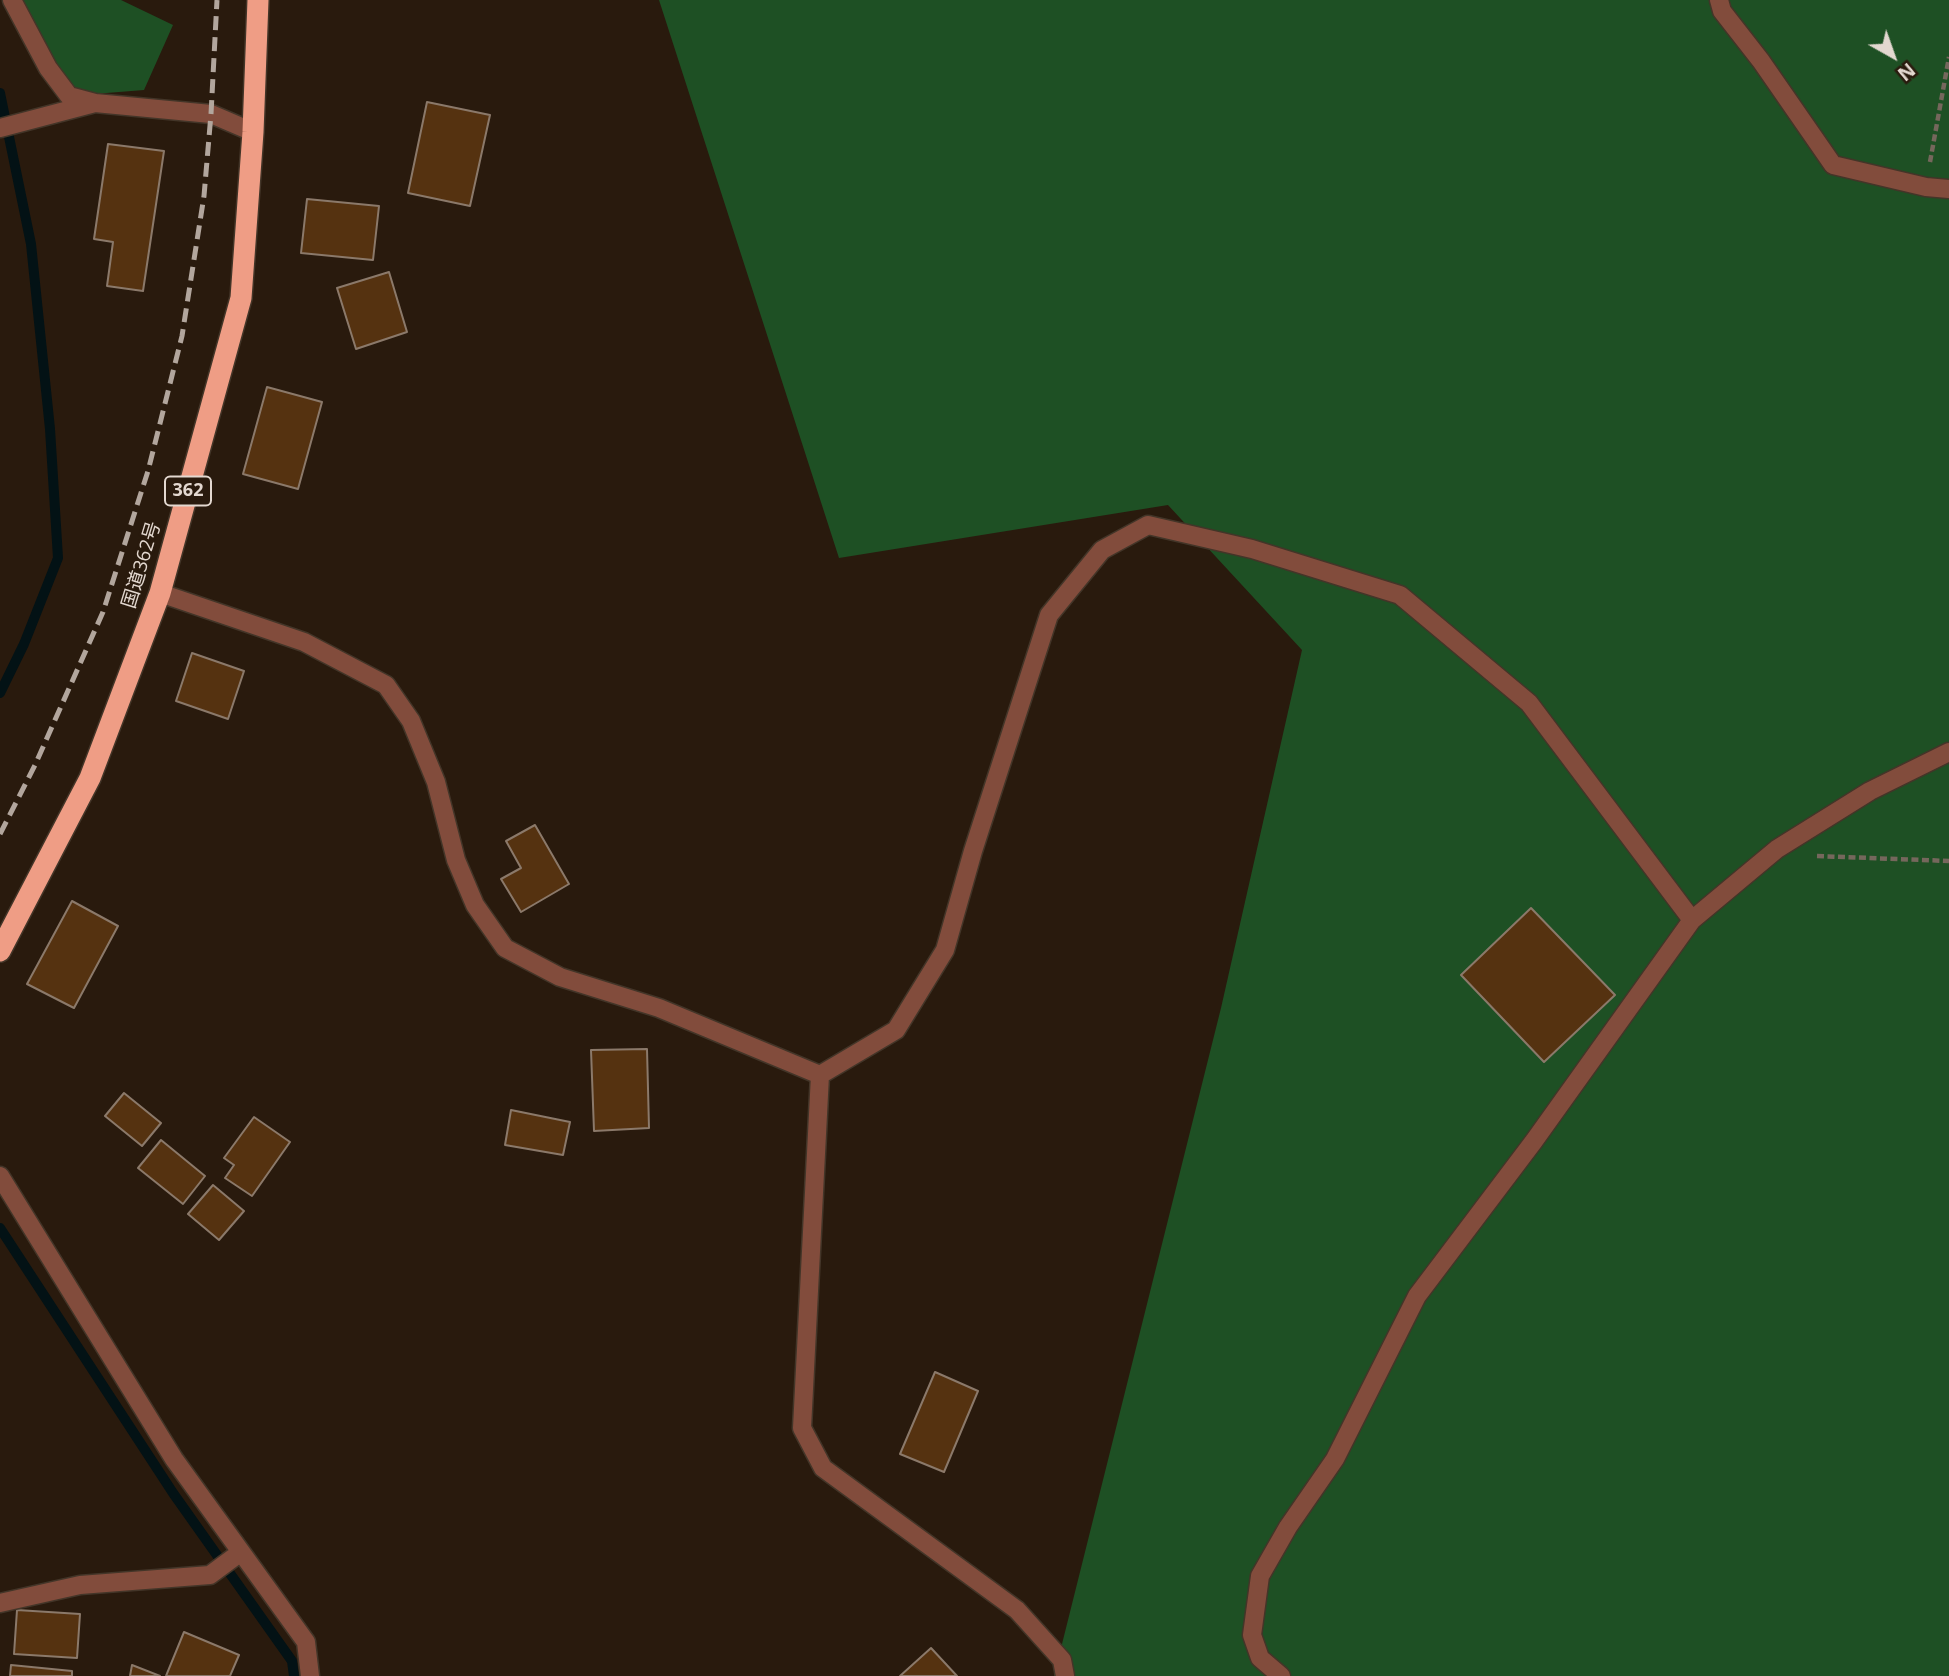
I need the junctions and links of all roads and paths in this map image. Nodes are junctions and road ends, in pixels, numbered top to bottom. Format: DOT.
graph roads {
  1 [pos="12,0"];
  2 [pos="258,0"];
  3 [pos="1719,0"];
  4 [pos="1949,57"];
  5 [pos="95,103"];
  6 [pos="3,128"];
  7 [pos="253,132"];
  8 [pos="1926,187"];
  9 [pos="1949,189"];
  10 [pos="160,593"];
  11 [pos="1949,752"];
  12 [pos="1777,849"];
  13 [pos="1949,861"];
  14 [pos="1692,920"];
  15 [pos="0,951"];
  16 [pos="820,1075"];
  17 [pos="0,1176"];
  18 [pos="241,1552"];
  19 [pos="0,1603"];
  20 [pos="310,1676"];
  21 [pos="1065,1676"];
  22 [pos="1281,1676"];
  1 -- 5 [label="street"];
  2 -- 7 [label="highway, 国道362号 / 362"];
  3 -- 8 [label="street"];
  4 -- 8 [label="path"];
  5 -- 6 [label="street"];
  5 -- 7 [label="street"];
  7 -- 10 [label="highway, 国道362号 / 362"];
  8 -- 9 [label="street"];
  10 -- 15 [label="highway, 国道362号 / 362"];
  10 -- 16 [label="street"];
  11 -- 12 [label="street"];
  12 -- 13 [label="path"];
  12 -- 14 [label="street"];
  14 -- 16 [label="street"];
  14 -- 22 [label="street"];
  16 -- 21 [label="street"];
  17 -- 18 [label="street"];
  18 -- 19 [label="street"];
  18 -- 20 [label="street"];
}
